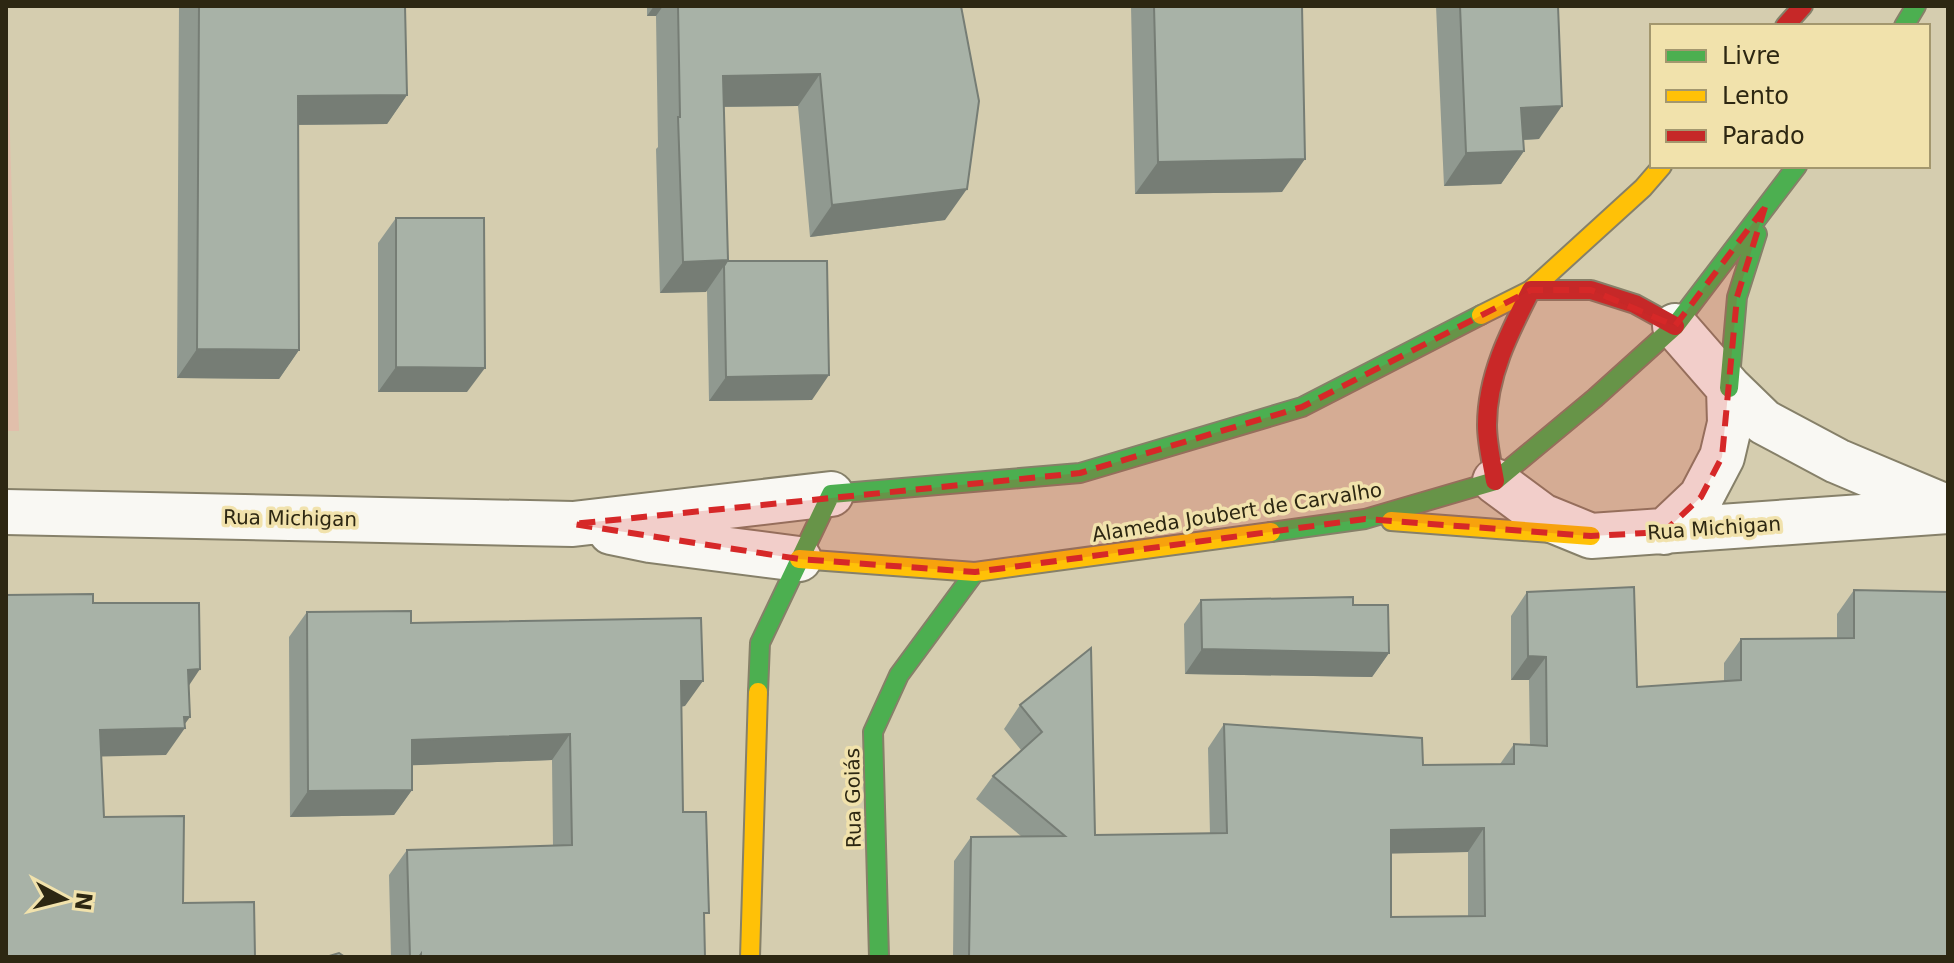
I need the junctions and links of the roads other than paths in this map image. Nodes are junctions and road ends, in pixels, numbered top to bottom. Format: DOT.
graph roads {
  1 [pos="1803,6"];
  2 [pos="1916,6"];
  3 [pos="1787,24"];
  4 [pos="1905,24"];
  5 [pos="1660,168"];
  6 [pos="1795,168"];
  7 [pos="1765,207"];
  8 [pos="1531,290"];
  9 [pos="1675,326"];
  10 [pos="1729,388"];
  11 [pos="1495,481"];
  12 [pos="831,494"];
  13 [pos="1948,509"];
  14 [pos="6,512"];
  15 [pos="1365,519"];
  16 [pos="573,524"];
  17 [pos="1664,532"];
  18 [pos="1591,536"];
  19 [pos="799,559"];
  20 [pos="975,572"];
  21 [pos="750,957"];
  22 [pos="879,957"];
  1 -- 3 [label="main road"];
  2 -- 4 [label="main road"];
  5 -- 8 [label="main road"];
  6 -- 7 [label="main road, Alameda Joubert de Carvalho"];
  7 -- 9 [label="main road, Alameda Joubert de Carvalho"];
  7 -- 10 [label="main road"];
  8 -- 9 [label="main road"];
  8 -- 11 [label="main road"];
  8 -- 12 [label="main road"];
  9 -- 10 [label="street, Rua Michigan"];
  9 -- 11 [label="main road, Alameda Joubert de Carvalho"];
  10 -- 13 [label="street, Rua Michigan"];
  10 -- 17 [label="street"];
  11 -- 15 [label="main road, Alameda Joubert de Carvalho"];
  11 -- 18 [label="street, Rua Michigan"];
  12 -- 16 [label="street, Rua Michigan"];
  12 -- 19 [label="main road"];
  13 -- 17 [label="street, Rua Michigan"];
  14 -- 16 [label="street, Rua Michigan"];
  15 -- 18 [label="main road"];
  15 -- 20 [label="main road, Alameda Joubert de Carvalho"];
  16 -- 19 [label="street, Rua Michigan"];
  17 -- 18 [label="street, Rua Michigan"];
  19 -- 20 [label="main road, Alameda Joubert de Carvalho"];
  19 -- 21 [label="main road"];
  20 -- 22 [label="main road, Rua Goiás"];
}
